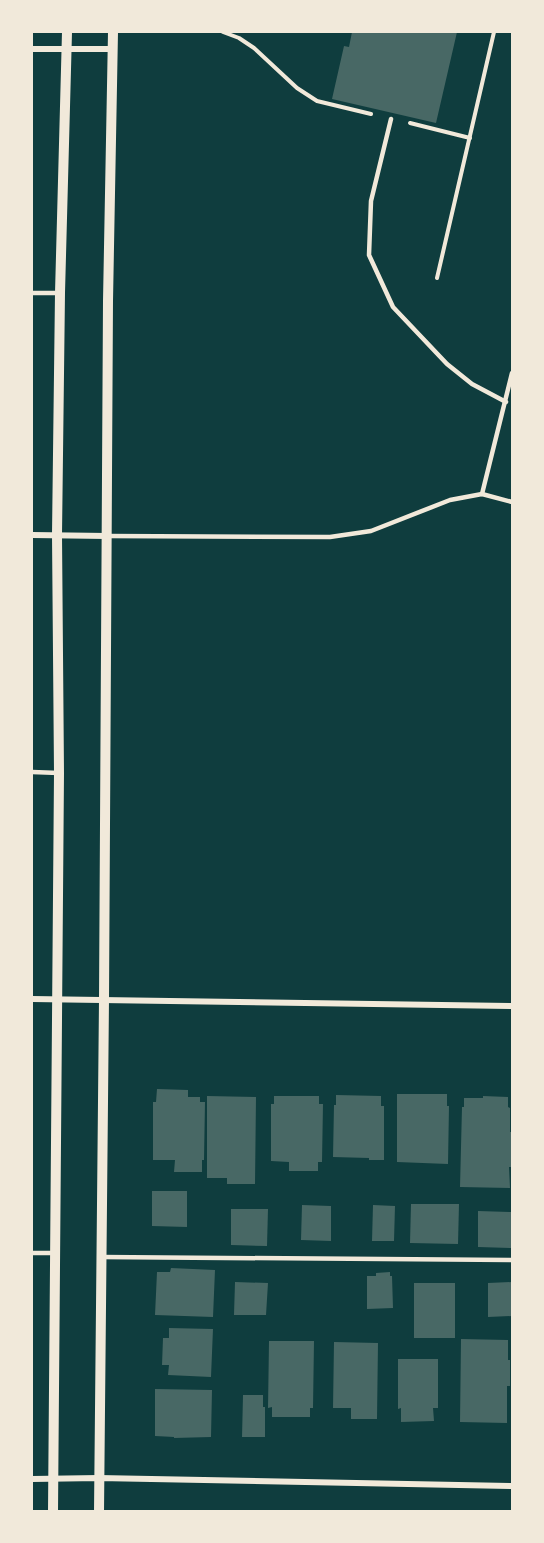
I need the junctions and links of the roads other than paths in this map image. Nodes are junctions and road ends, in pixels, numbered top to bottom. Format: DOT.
graph roads {
  1 [pos="67,32"];
  2 [pos="113,32"];
  3 [pos="32,49"];
  4 [pos="67,49"];
  5 [pos="112,49"];
  6 [pos="391,119"];
  7 [pos="32,293"];
  8 [pos="60,293"];
  9 [pos="513,373"];
  10 [pos="506,402"];
  11 [pos="482,494"];
  12 [pos="513,502"];
  13 [pos="32,535"];
  14 [pos="57,535"];
  15 [pos="107,536"];
  16 [pos="32,772"];
  17 [pos="59,773"];
  18 [pos="32,999"];
  19 [pos="58,999"];
  20 [pos="104,999"];
  21 [pos="513,1006"];
  22 [pos="32,1253"];
  23 [pos="56,1253"];
  24 [pos="101,1257"];
  25 [pos="513,1260"];
  26 [pos="32,1479"];
  27 [pos="53,1479"];
  28 [pos="99,1479"];
  29 [pos="513,1486"];
  30 [pos="53,1512"];
  31 [pos="99,1512"];
  1 -- 4 [label="street"];
  2 -- 5 [label="street"];
  3 -- 4 [label="street"];
  4 -- 5 [label="street"];
  4 -- 8 [label="street"];
  5 -- 15 [label="street"];
  6 -- 10 [label="lane"];
  7 -- 8 [label="lane"];
  8 -- 14 [label="street"];
  9 -- 10 [label="lane"];
  10 -- 11 [label="lane"];
  11 -- 12 [label="lane"];
  11 -- 15 [label="lane"];
  13 -- 14 [label="street"];
  14 -- 15 [label="street"];
  14 -- 17 [label="street"];
  15 -- 20 [label="street"];
  16 -- 17 [label="lane"];
  17 -- 19 [label="street"];
  18 -- 19 [label="street"];
  19 -- 20 [label="street"];
  19 -- 23 [label="street"];
  20 -- 21 [label="street"];
  20 -- 24 [label="street"];
  22 -- 23 [label="lane"];
  23 -- 27 [label="street"];
  24 -- 25 [label="lane"];
  24 -- 28 [label="street"];
  26 -- 27 [label="street"];
  27 -- 28 [label="street"];
  27 -- 30 [label="street"];
  28 -- 29 [label="street"];
  28 -- 31 [label="street"];
}
